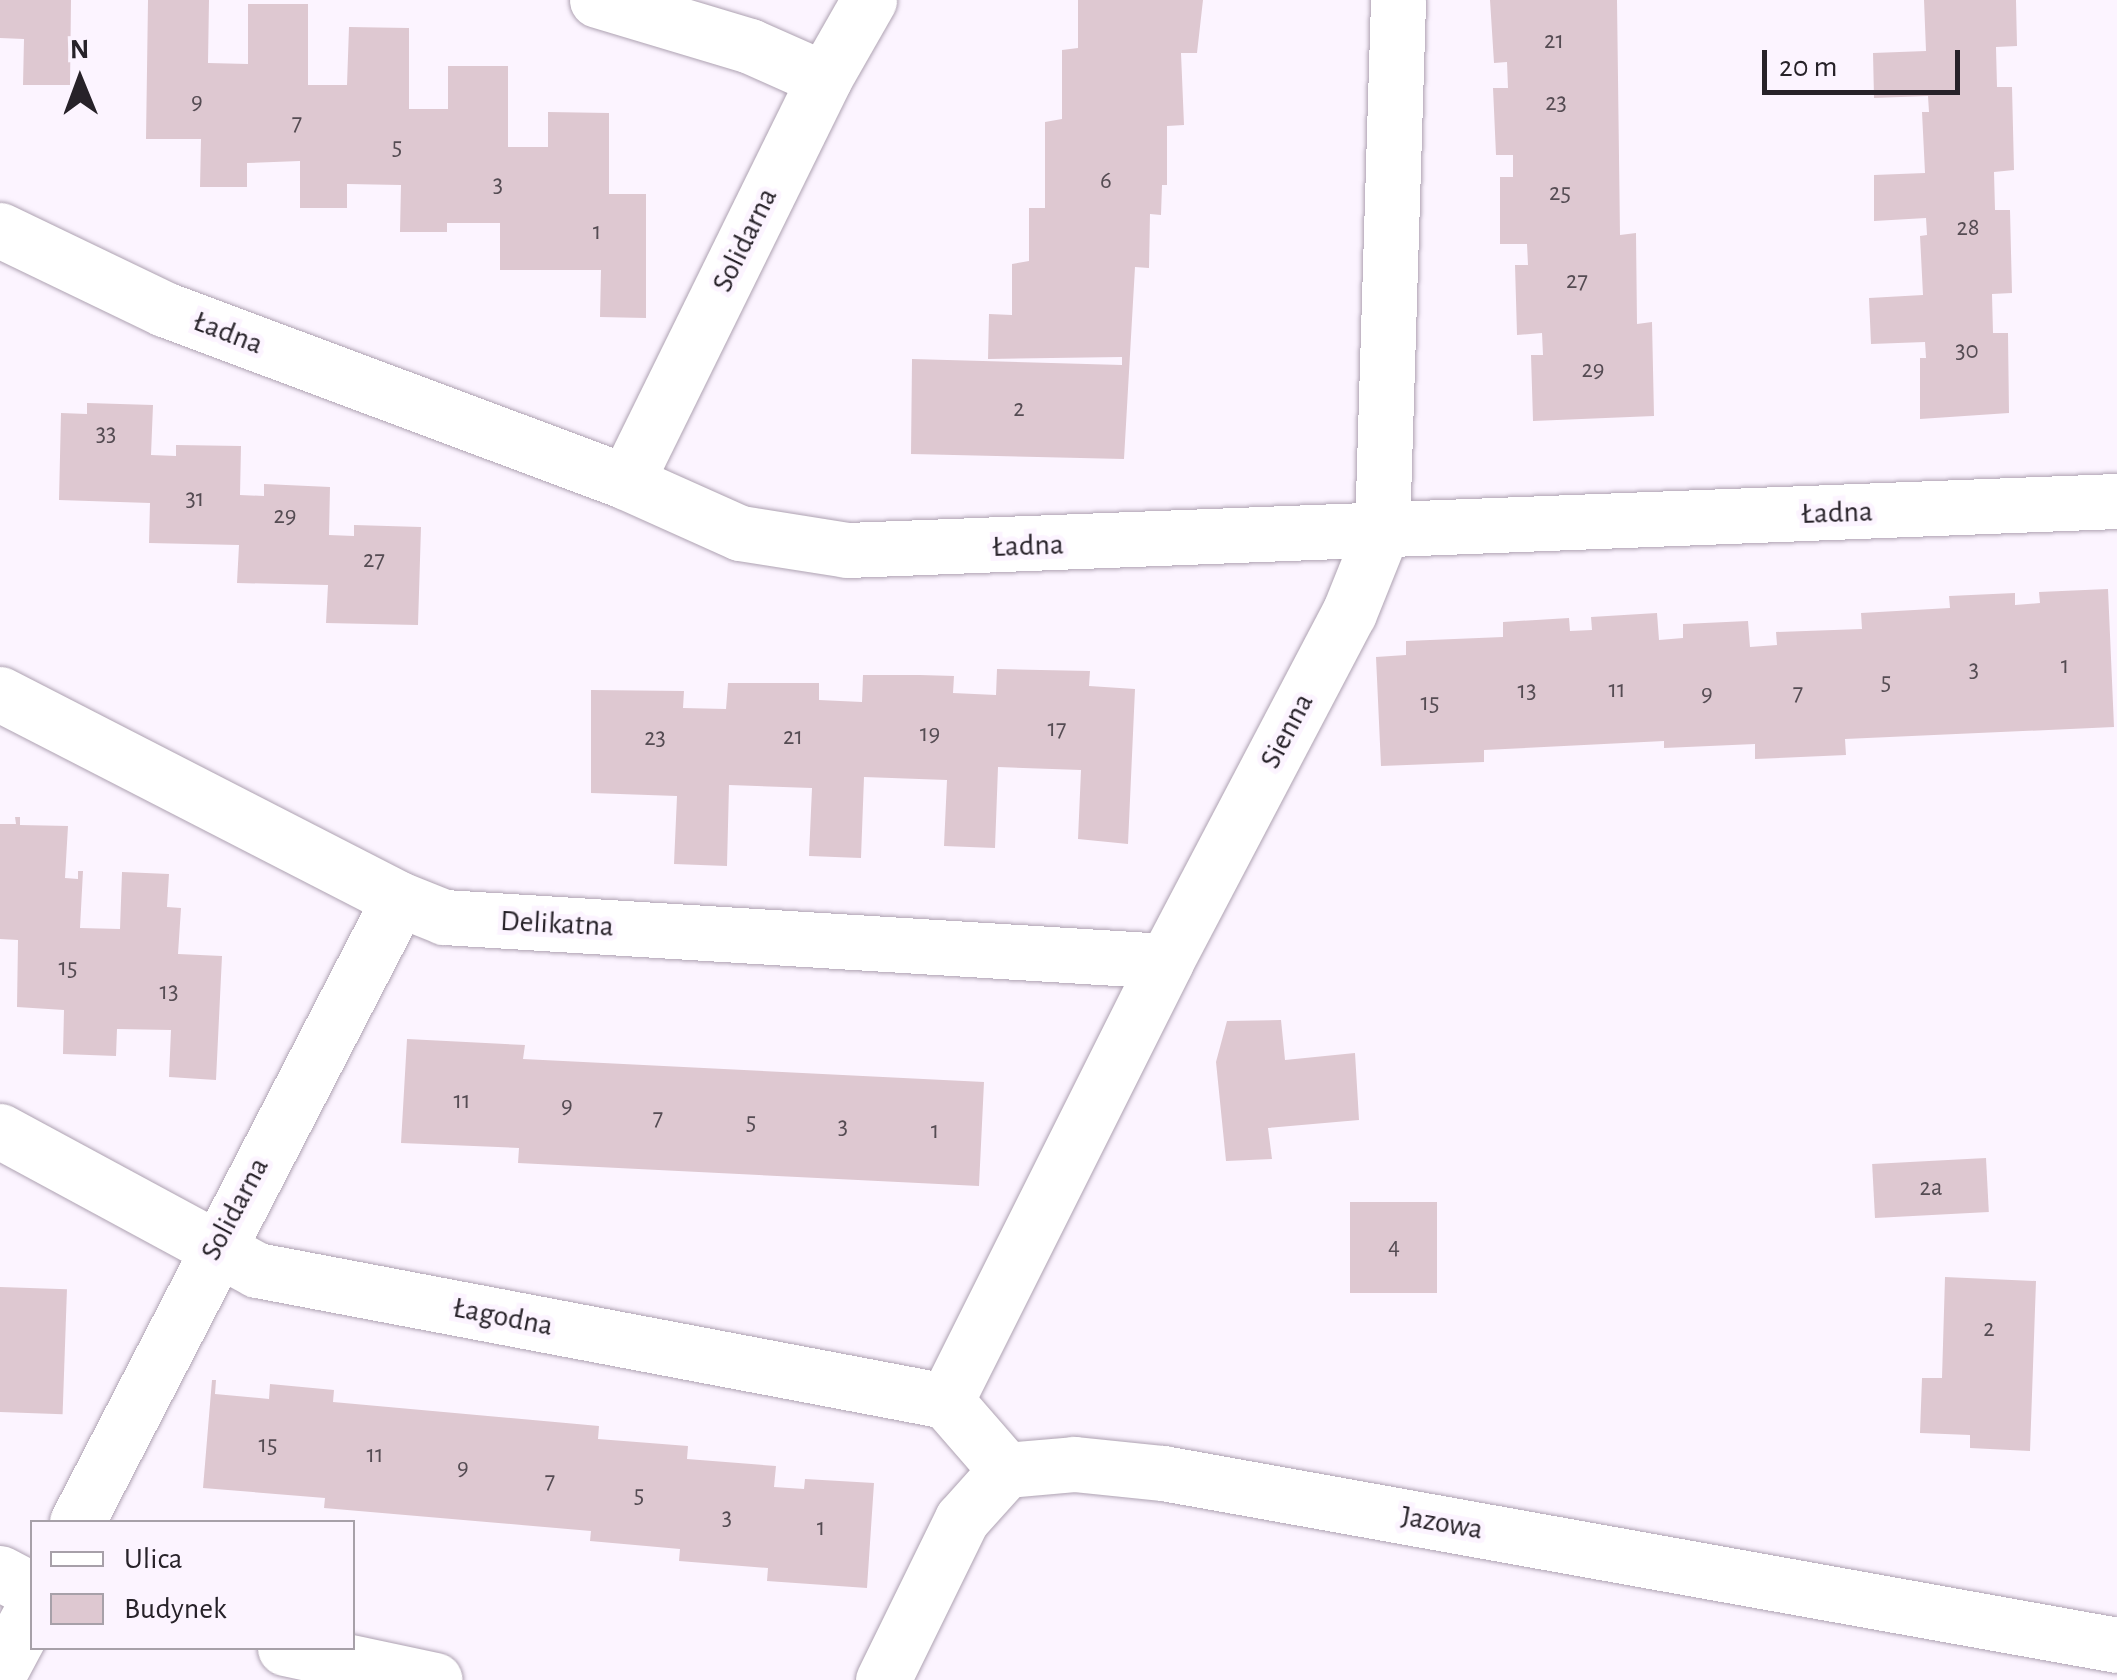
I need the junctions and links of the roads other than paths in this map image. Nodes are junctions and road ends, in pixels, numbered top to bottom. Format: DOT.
graph roads {
  1 [pos="597,0"];
  2 [pos="868,0"];
  3 [pos="1398,0"];
  4 [pos="824,78"];
  5 [pos="0,230"];
  6 [pos="626,482"];
  7 [pos="2117,501"];
  8 [pos="1382,531"];
  9 [pos="0,694"];
  10 [pos="398,899"];
  11 [pos="1166,960"];
  12 [pos="0,1131"];
  13 [pos="216,1245"];
  14 [pos="946,1401"];
  15 [pos="1006,1470"];
  16 [pos="78,1520"];
  17 [pos="0,1574"];
  18 [pos="30,1589"];
  19 [pos="30,1614"];
  20 [pos="2117,1645"];
  21 [pos="294,1650"];
  22 [pos="0,1671"];
  23 [pos="434,1680"];
  24 [pos="884,1680"];
  1 -- 4 [label="street"];
  2 -- 4 [label="street, Solidarna"];
  3 -- 8 [label="street, Sienna"];
  4 -- 6 [label="street, Solidarna"];
  5 -- 6 [label="street, Ładna"];
  6 -- 8 [label="street, Ładna"];
  7 -- 8 [label="street, Ładna"];
  8 -- 11 [label="street, Sienna"];
  9 -- 10 [label="street, Delikatna"];
  10 -- 11 [label="street, Delikatna"];
  10 -- 13 [label="street, Solidarna"];
  11 -- 14 [label="street, Sienna"];
  12 -- 13 [label="street, Łagodna"];
  13 -- 14 [label="street, Łagodna"];
  13 -- 16 [label="street, Solidarna"];
  14 -- 15 [label="street"];
  15 -- 20 [label="street, Jazowa"];
  15 -- 24 [label="street"];
  17 -- 18 [label="street"];
  19 -- 22 [label="street"];
  21 -- 23 [label="street"];
}
